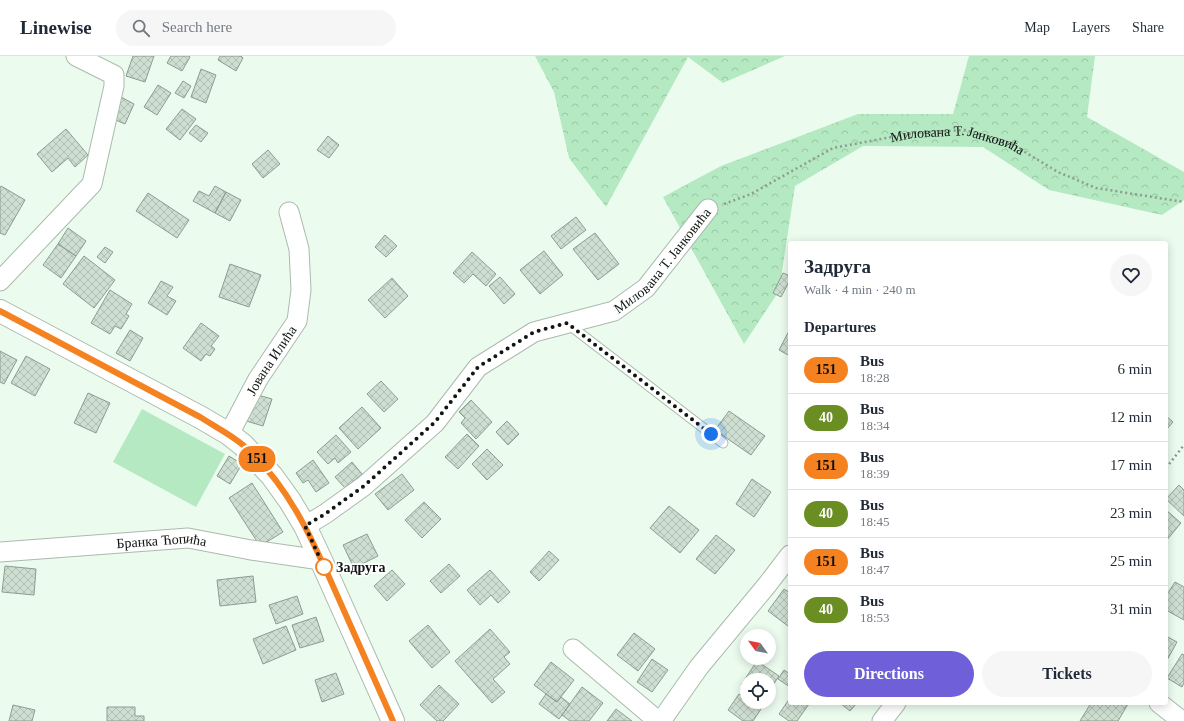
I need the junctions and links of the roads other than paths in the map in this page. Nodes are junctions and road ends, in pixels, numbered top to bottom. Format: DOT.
graph roads {
  1 [pos="76,56"];
  2 [pos="708,209"];
  3 [pos="289,212"];
  4 [pos="0,281"];
  5 [pos="0,311"];
  6 [pos="567,323"];
  7 [pos="229,434"];
  8 [pos="723,443"];
  9 [pos="305,526"];
  10 [pos="0,552"];
  11 [pos="788,558"];
  12 [pos="322,560"];
  13 [pos="573,649"];
  14 [pos="894,705"];
  15 [pos="1162,705"];
  16 [pos="393,721"];
  17 [pos="659,721"];
  18 [pos="882,721"];
  19 [pos="1182,721"];
  1 -- 4 [label="street"];
  2 -- 6 [label="street, Милована Т. Јанковића"];
  3 -- 7 [label="street, Јована Илића"];
  5 -- 7 [label="street"];
  6 -- 8 [label="lane"];
  6 -- 9 [label="street, Милована Т. Јанковића"];
  7 -- 9 [label="street"];
  9 -- 12 [label="street"];
  10 -- 12 [label="street, Бранка Ћопића"];
  11 -- 17 [label="street"];
  12 -- 16 [label="street"];
  13 -- 17 [label="street"];
  14 -- 18 [label="street"];
  15 -- 19 [label="street"];
}
